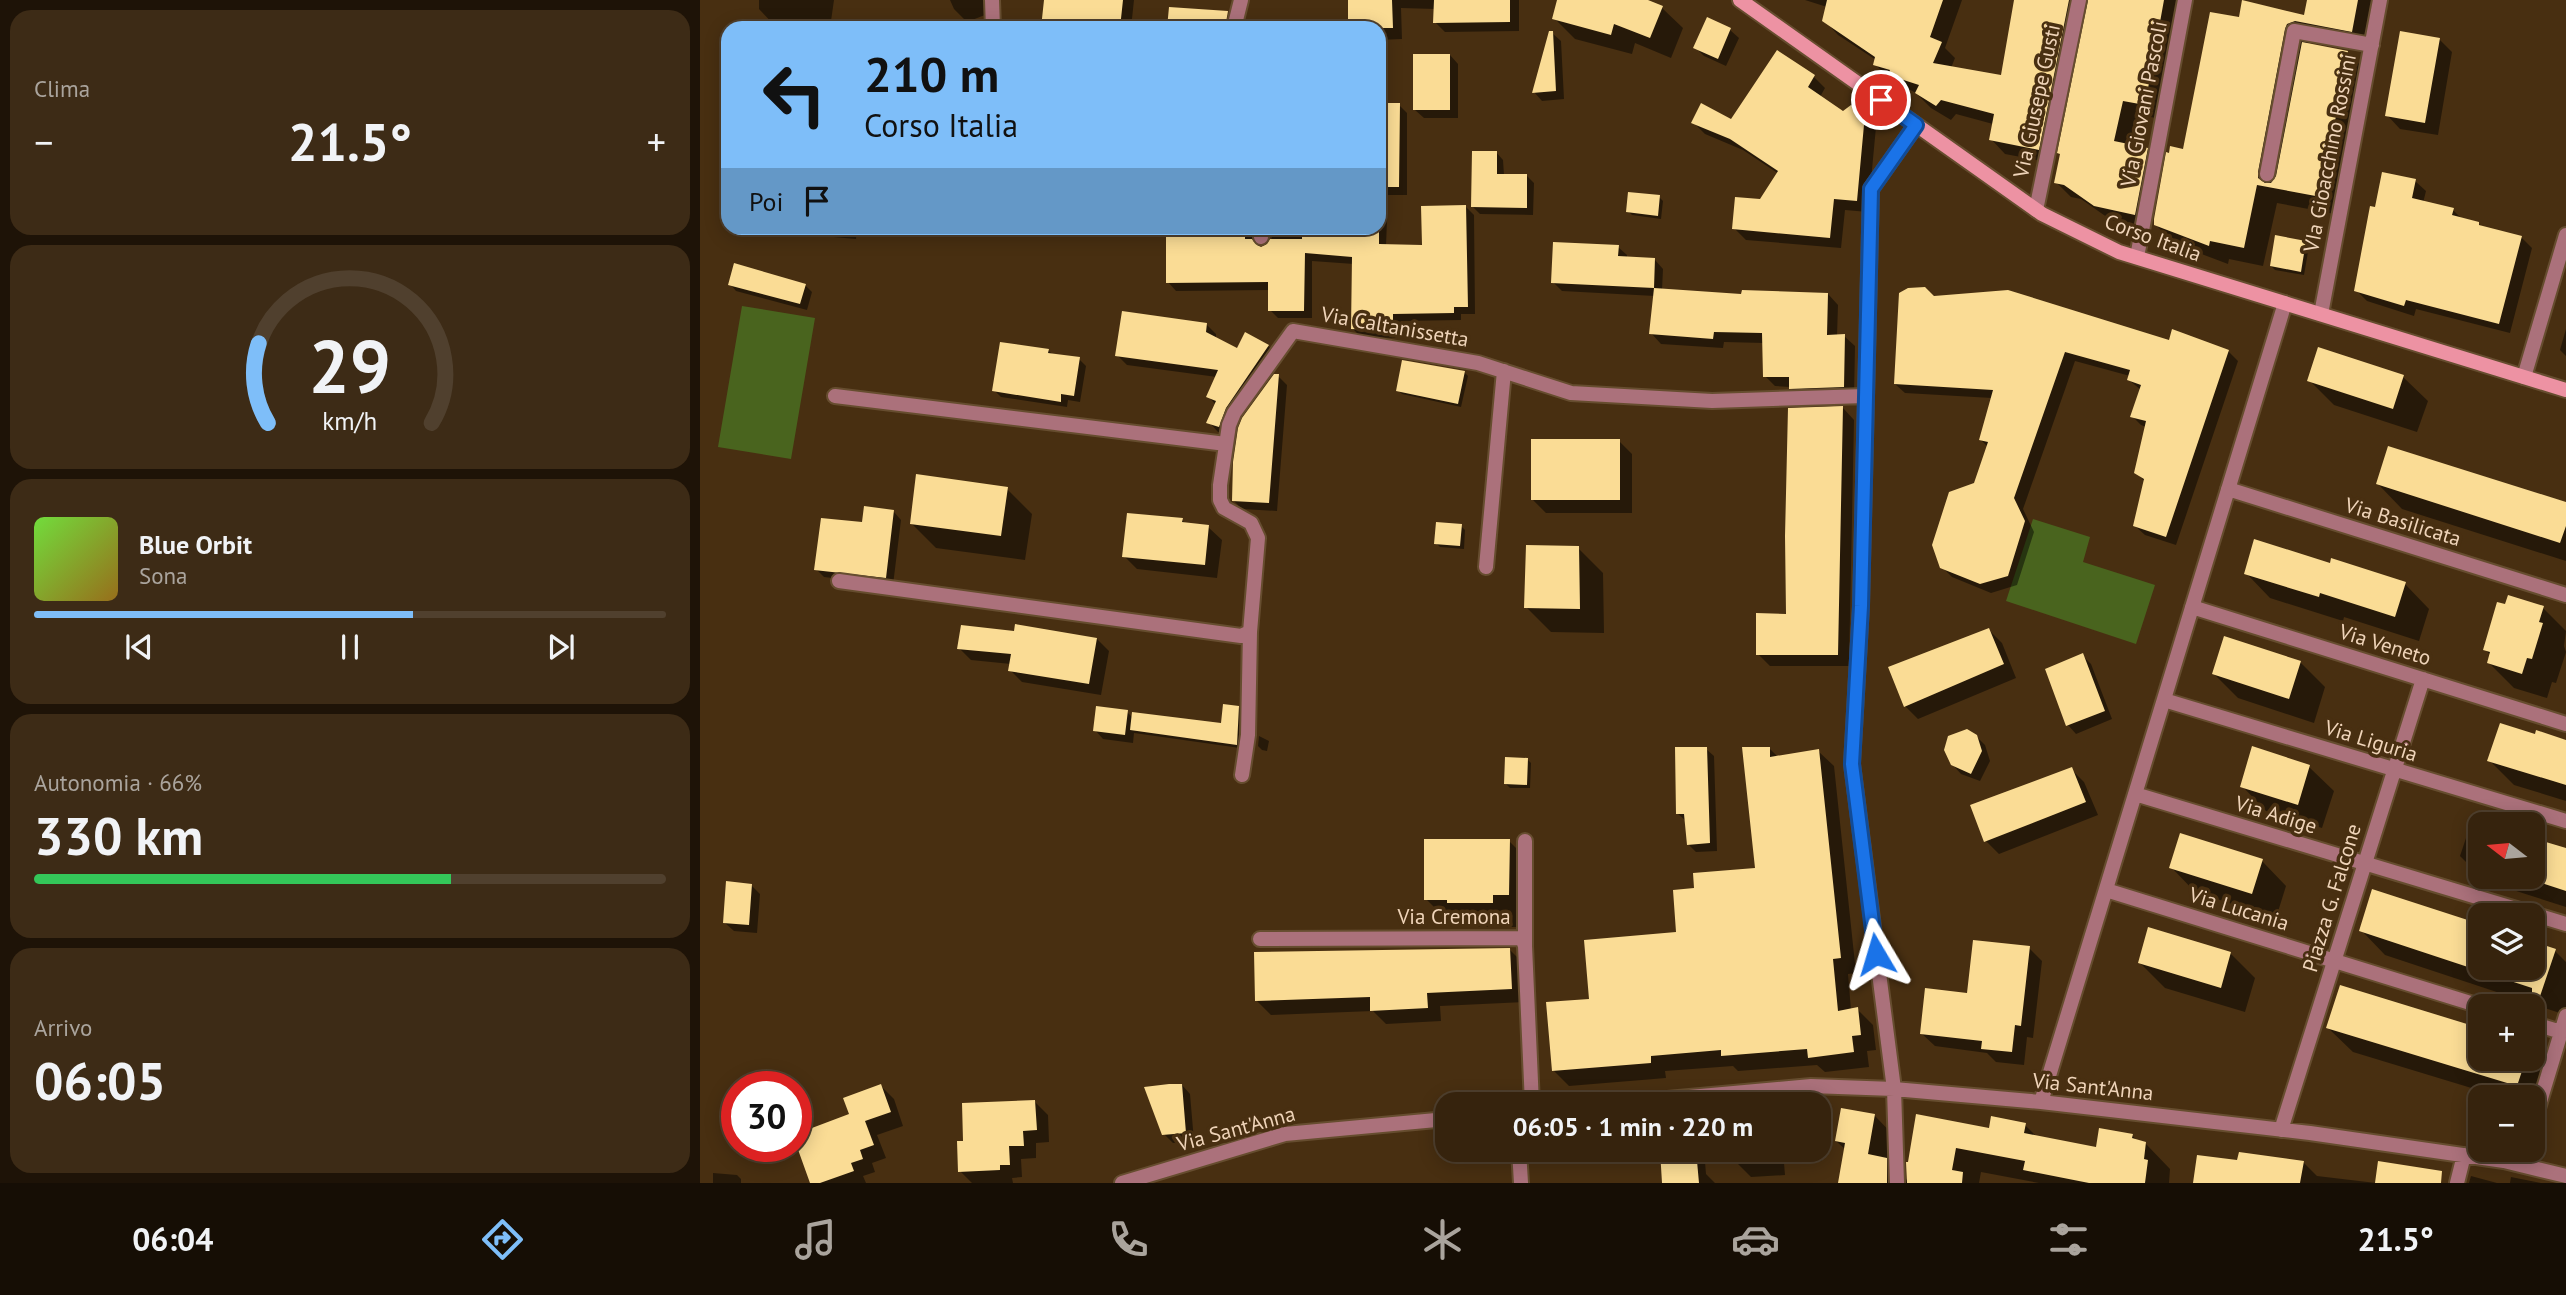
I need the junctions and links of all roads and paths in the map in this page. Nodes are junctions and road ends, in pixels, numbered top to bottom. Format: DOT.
graph roads {
  1 [pos="992,0"];
  2 [pos="1241,0"];
  3 [pos="1740,0"];
  4 [pos="2079,0"];
  5 [pos="2185,0"];
  6 [pos="2380,0"];
  7 [pos="993,21"];
  8 [pos="1236,21"];
  9 [pos="2372,45"];
  10 [pos="1916,125"];
  11 [pos="2267,174"];
  12 [pos="2036,210"];
  13 [pos="2566,235"];
  14 [pos="2137,257"];
  15 [pos="2285,303"];
  16 [pos="2321,314"];
  17 [pos="1504,371"];
  18 [pos="2524,377"];
  19 [pos="2566,390"];
  20 [pos="835,396"];
  21 [pos="1865,396"];
  22 [pos="1226,444"];
  23 [pos="2228,489"];
  24 [pos="1486,568"];
  25 [pos="839,581"];
  26 [pos="2566,595"];
  27 [pos="2192,607"];
  28 [pos="1250,632"];
  29 [pos="2423,679"];
  30 [pos="2164,701"];
  31 [pos="2566,724"];
  32 [pos="2394,769"];
  33 [pos="1242,775"];
  34 [pos="2135,794"];
  35 [pos="2566,821"];
  36 [pos="1525,841"];
  37 [pos="2364,863"];
  38 [pos="2106,890"];
  39 [pos="2566,925"];
  40 [pos="1260,939"];
  41 [pos="1525,946"];
  42 [pos="2334,961"];
  43 [pos="2468,1002"];
  44 [pos="2566,1016"];
  45 [pos="2545,1027"];
  46 [pos="2561,1032"];
  47 [pos="2545,1085"];
  48 [pos="1894,1089"];
  49 [pos="1531,1092"];
  50 [pos="1745,1092"];
  51 [pos="2041,1102"];
  52 [pos="1435,1120"];
  53 [pos="2281,1130"];
  54 [pos="2463,1156"];
  55 [pos="1519,1162"];
  56 [pos="2522,1162"];
  57 [pos="2521,1165"];
  58 [pos="2566,1176"];
  59 [pos="1122,1183"];
  60 [pos="1521,1183"];
  61 [pos="1897,1183"];
  62 [pos="2457,1183"];
  1 -- 7 [label="street"];
  2 -- 8 [label="street"];
  3 -- 10 [label="street, Corso Italia"];
  4 -- 12 [label="street, Via Giusepe Gusti"];
  5 -- 14 [label="street, Via Giovani Pascoli"];
  6 -- 9 [label="street, VIa Gioacchino Rossini"];
  9 -- 11 [label="street"];
  9 -- 16 [label="street, VIa Gioacchino Rossini"];
  10 -- 12 [label="street, Corso Italia"];
  10 -- 21 [label="street"];
  12 -- 14 [label="street, Corso Italia"];
  13 -- 18 [label="street"];
  14 -- 15 [label="street, Corso Italia"];
  15 -- 16 [label="street, Corso Italia"];
  15 -- 23 [label="street"];
  16 -- 18 [label="street, Corso Italia"];
  17 -- 21 [label="street, Via Caltanissetta"];
  17 -- 22 [label="street, Via Caltanissetta"];
  17 -- 24 [label="street"];
  18 -- 19 [label="street, Corso Italia"];
  20 -- 22 [label="street"];
  21 -- 48 [label="street"];
  22 -- 28 [label="street, Via Caltanissetta"];
  23 -- 26 [label="street, Via Basilicata"];
  23 -- 27 [label="street"];
  25 -- 28 [label="street"];
  27 -- 29 [label="street, Via Veneto"];
  27 -- 30 [label="street"];
  28 -- 33 [label="street"];
  29 -- 31 [label="street, Via Veneto"];
  29 -- 32 [label="street, Piazza G. Falcone"];
  30 -- 32 [label="street, Via Liguria"];
  30 -- 34 [label="street"];
  32 -- 35 [label="street, Via Liguria"];
  32 -- 37 [label="street, Piazza G. Falcone"];
  34 -- 37 [label="street, Via Adige"];
  34 -- 38 [label="street"];
  36 -- 41 [label="street"];
  37 -- 39 [label="street, Via Adige"];
  37 -- 42 [label="street, Piazza G. Falcone"];
  38 -- 42 [label="street, Via Lucania"];
  38 -- 51 [label="street"];
  40 -- 41 [label="street, Via Cremona"];
  41 -- 49 [label="street, Via Cremona"];
  42 -- 43 [label="street, Via Lucania"];
  42 -- 53 [label="street, Piazza G. Falcone"];
  44 -- 46 [label="street"];
  45 -- 46 [label="street"];
  46 -- 47 [label="street"];
  48 -- 50 [label="street, Via Sant'Anna"];
  48 -- 51 [label="street, Via Sant'Anna"];
  48 -- 61 [label="street"];
  51 -- 53 [label="street, Via Sant'Anna"];
  52 -- 59 [label="street, Via Sant'Anna"];
  53 -- 54 [label="street, Via Sant'Anna"];
  54 -- 57 [label="street, Via Sant'Anna"];
  54 -- 62 [label="street"];
  55 -- 60 [label="street"];
  56 -- 57 [label="street"];
  57 -- 58 [label="street, Via Sant'Anna"];
}
